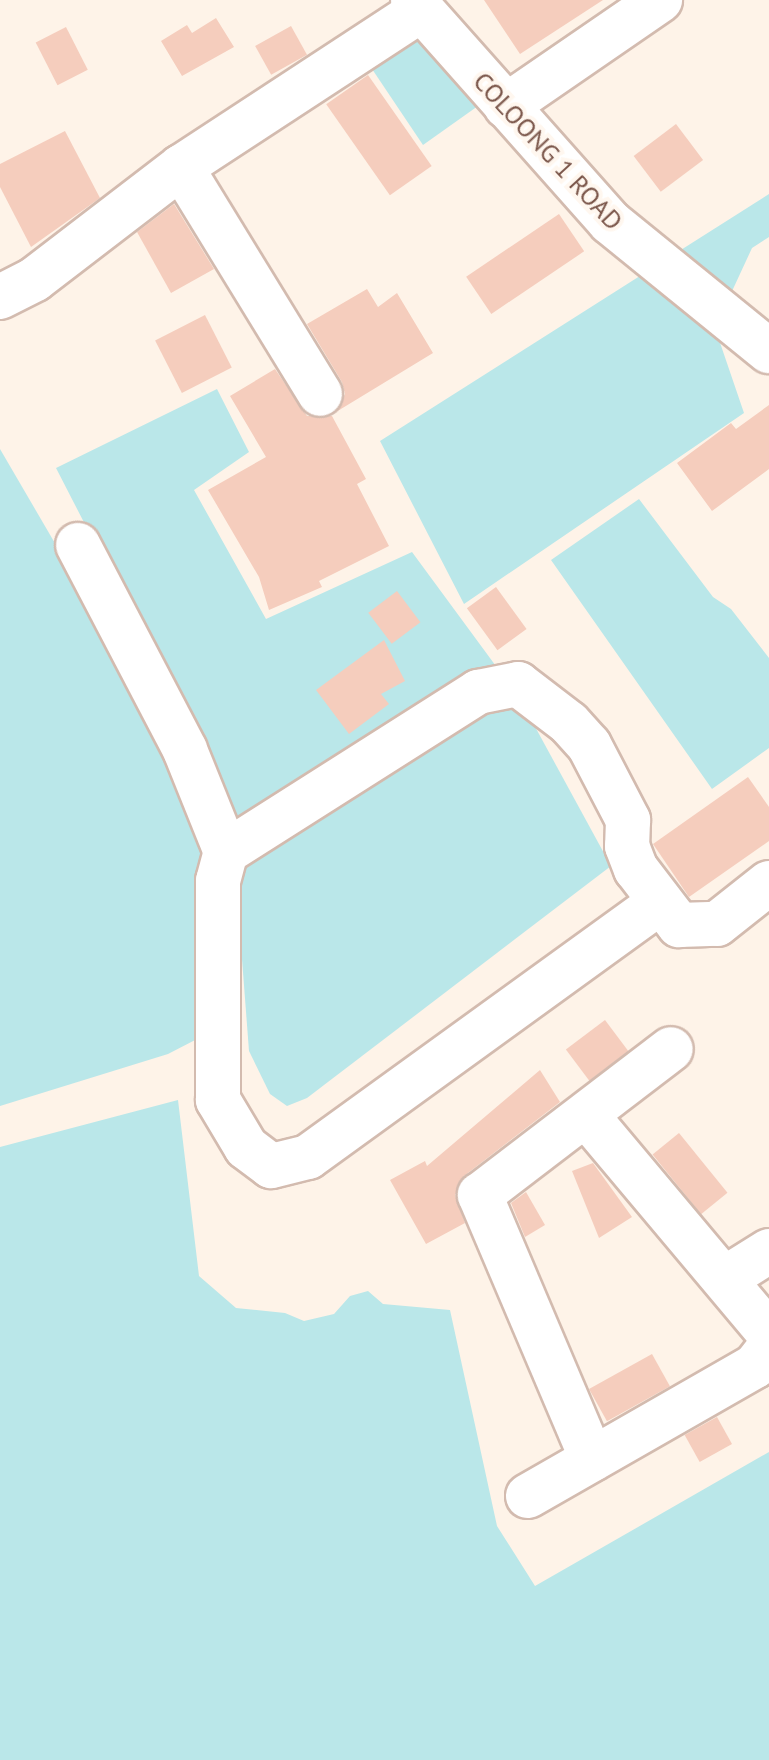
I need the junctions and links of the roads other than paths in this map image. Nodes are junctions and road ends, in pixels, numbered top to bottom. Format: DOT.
graph roads {
  1 [pos="660,0"];
  2 [pos="417,5"];
  3 [pos="506,106"];
  4 [pos="181,167"];
  5 [pos="0,297"];
  6 [pos="769,351"];
  7 [pos="320,394"];
  8 [pos="78,545"];
  9 [pos="226,852"];
  10 [pos="769,883"];
  11 [pos="659,903"];
  12 [pos="671,1049"];
  13 [pos="586,1115"];
  14 [pos="769,1251"];
  15 [pos="726,1278"];
  16 [pos="769,1333"];
  17 [pos="769,1348"];
  18 [pos="592,1459"];
  19 [pos="528,1496"];
  1 -- 3 [label="street"];
  2 -- 3 [label="street, COLOONG 1 ROAD"];
  2 -- 4 [label="street"];
  3 -- 6 [label="street, COLOONG 1 ROAD"];
  4 -- 5 [label="street"];
  4 -- 7 [label="street"];
  8 -- 9 [label="street"];
  9 -- 11 [label="street"];
  9 -- 11 [label="street"];
  10 -- 11 [label="street"];
  12 -- 13 [label="street"];
  13 -- 15 [label="street"];
  13 -- 18 [label="street"];
  14 -- 15 [label="street"];
  15 -- 16 [label="street"];
  17 -- 18 [label="street"];
  18 -- 19 [label="street"];
}
